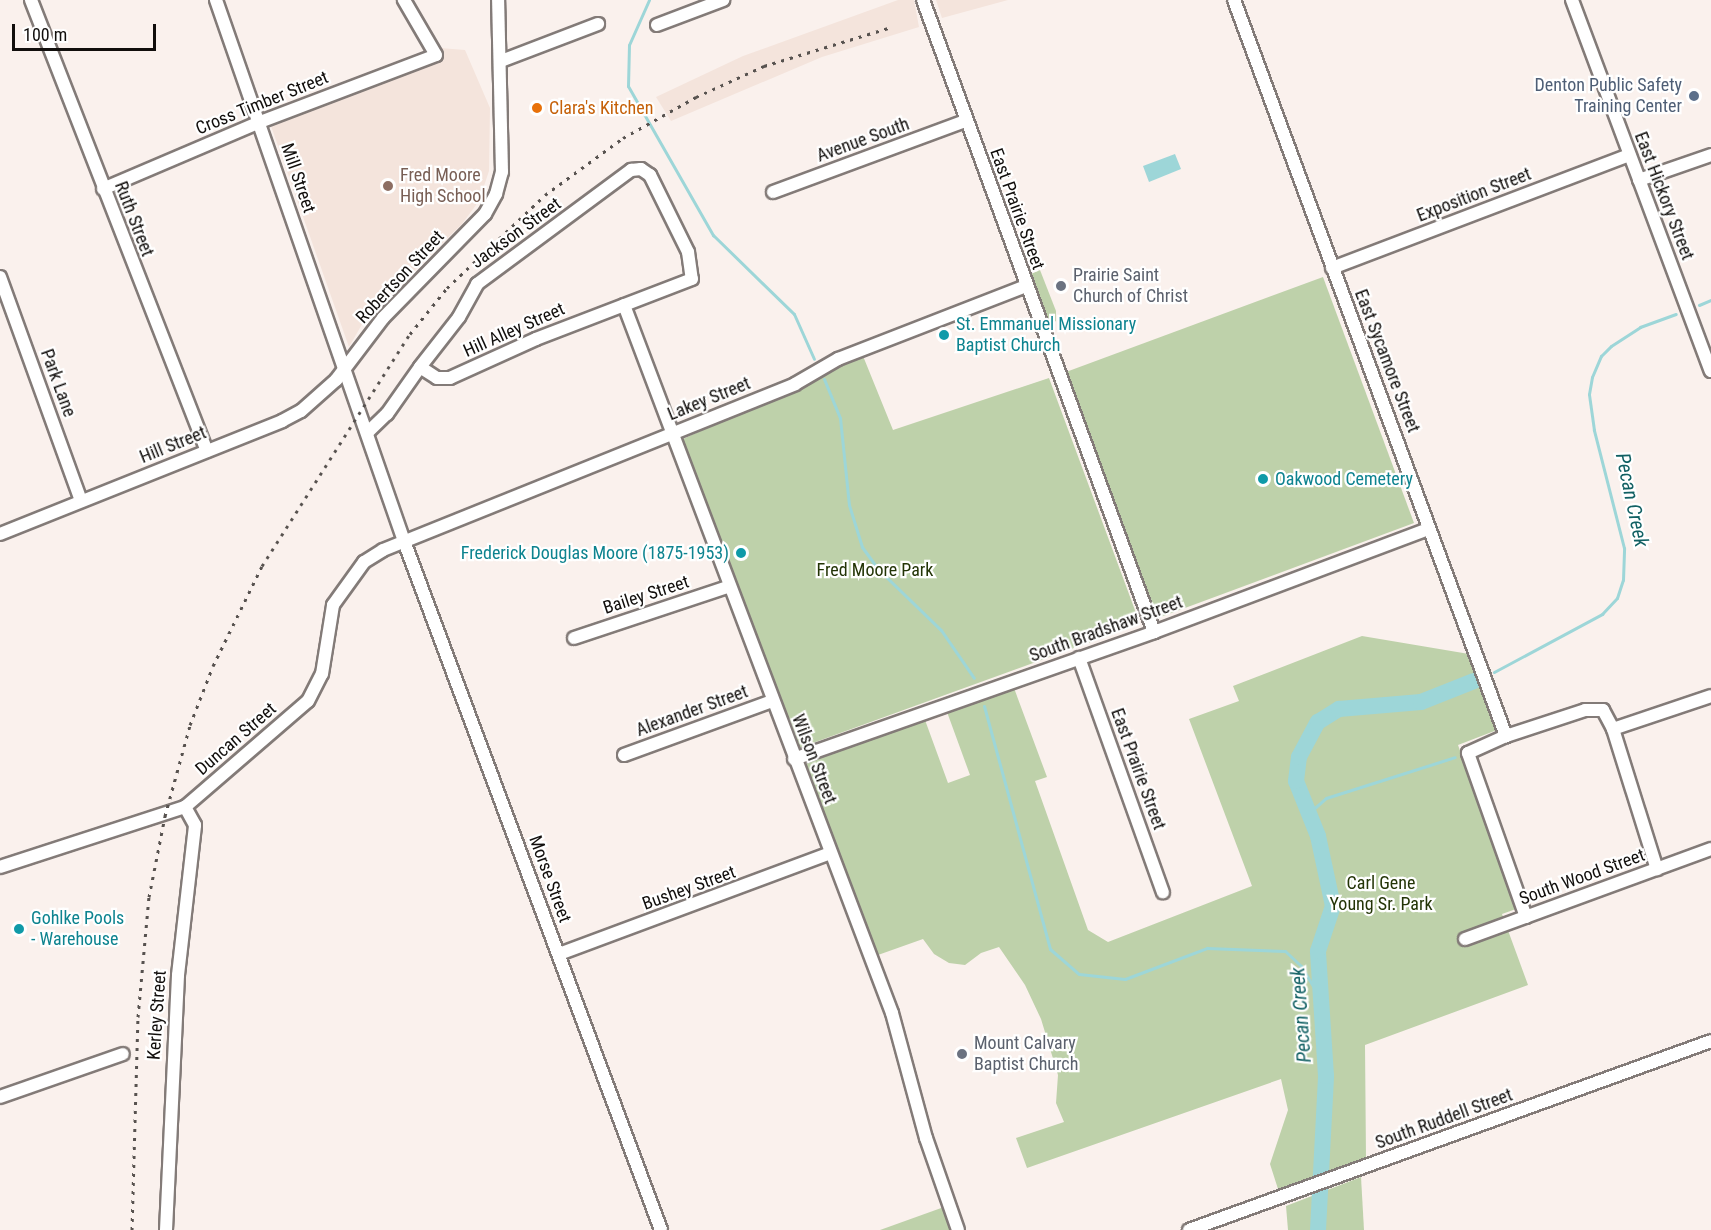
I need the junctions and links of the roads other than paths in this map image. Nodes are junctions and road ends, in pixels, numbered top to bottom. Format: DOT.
graph roads {
  1 [pos="31,0"];
  2 [pos="216,0"];
  3 [pos="404,0"];
  4 [pos="498,0"];
  5 [pos="723,0"];
  6 [pos="923,0"];
  7 [pos="1234,0"];
  8 [pos="1572,0"];
  9 [pos="597,24"];
  10 [pos="657,25"];
  11 [pos="501,61"];
  12 [pos="965,121"];
  13 [pos="260,122"];
  14 [pos="1629,155"];
  15 [pos="1711,155"];
  16 [pos="641,169"];
  17 [pos="1639,180"];
  18 [pos="103,189"];
  19 [pos="773,192"];
  20 [pos="1332,268"];
  21 [pos="0,277"];
  22 [pos="1026,286"];
  23 [pos="624,305"];
  24 [pos="420,367"];
  25 [pos="345,368"];
  26 [pos="1711,371"];
  27 [pos="367,433"];
  28 [pos="672,434"];
  29 [pos="207,451"];
  30 [pos="81,501"];
  31 [pos="1428,528"];
  32 [pos="0,534"];
  33 [pos="404,541"];
  34 [pos="730,586"];
  35 [pos="1154,632"];
  36 [pos="574,638"];
  37 [pos="1079,658"];
  38 [pos="1711,696"];
  39 [pos="772,701"];
  40 [pos="1613,729"];
  41 [pos="1506,736"];
  42 [pos="624,755"];
  43 [pos="794,759"];
  44 [pos="185,807"];
  45 [pos="1711,849"];
  46 [pos="831,853"];
  47 [pos="0,867"];
  48 [pos="1657,869"];
  49 [pos="1163,892"];
  50 [pos="1526,917"];
  51 [pos="1465,939"];
  52 [pos="559,954"];
  53 [pos="1711,1041"];
  54 [pos="123,1054"];
  55 [pos="0,1097"];
  56 [pos="166,1230"];
  57 [pos="661,1230"];
  58 [pos="958,1230"];
  59 [pos="1189,1230"];
  1 -- 18 [label="street, Ruth Street"];
  2 -- 13 [label="street, Mill Street"];
  3 -- 13 [label="street, Cross Timber Street"];
  4 -- 11 [label="street, Robertson Street"];
  5 -- 10 [label="street"];
  6 -- 12 [label="street, East Prairie Street"];
  7 -- 20 [label="street, East Sycamore Street"];
  8 -- 14 [label="street, East Hickory Street"];
  9 -- 11 [label="street"];
  11 -- 25 [label="street, Robertson Street"];
  12 -- 19 [label="street, Avenue South"];
  12 -- 22 [label="street, East Prairie Street"];
  13 -- 18 [label="street, Cross Timber Street"];
  13 -- 25 [label="street, Mill Street"];
  14 -- 17 [label="street, East Hickory Street"];
  14 -- 20 [label="street, Exposition Street"];
  15 -- 17 [label="street"];
  16 -- 23 [label="street, Hill Alley Street"];
  16 -- 24 [label="street, Jackson Street"];
  17 -- 26 [label="street, East Hickory Street"];
  18 -- 29 [label="street, Ruth Street"];
  20 -- 31 [label="street, East Sycamore Street"];
  21 -- 30 [label="street, Park Lane"];
  22 -- 28 [label="street, Lakey Street"];
  22 -- 35 [label="street, East Prairie Street"];
  23 -- 24 [label="street, Hill Alley Street"];
  23 -- 28 [label="street, Wilson Street"];
  24 -- 27 [label="street, Jackson Street"];
  25 -- 27 [label="street, Mill Street"];
  25 -- 29 [label="street, Hill Street"];
  27 -- 33 [label="street, Morse Street"];
  28 -- 33 [label="street, Lakey Street"];
  28 -- 34 [label="street, Wilson Street"];
  29 -- 30 [label="street, Hill Street"];
  30 -- 32 [label="street, Hill Street"];
  31 -- 35 [label="street, South Bradshaw Street"];
  31 -- 41 [label="street, East Sycamore Street"];
  33 -- 44 [label="street, Duncan Street"];
  33 -- 52 [label="street, Morse Street"];
  34 -- 36 [label="street, Bailey Street"];
  34 -- 39 [label="street, Wilson Street"];
  35 -- 37 [label="street, South Bradshaw Street"];
  37 -- 43 [label="street, South Bradshaw Street"];
  37 -- 49 [label="street, East Prairie Street"];
  38 -- 40 [label="street"];
  39 -- 42 [label="street, Alexander Street"];
  39 -- 43 [label="street, Wilson Street"];
  40 -- 41 [label="street"];
  40 -- 48 [label="street"];
  41 -- 50 [label="street"];
  43 -- 46 [label="street, Wilson Street"];
  44 -- 47 [label="street, Duncan Street"];
  44 -- 56 [label="street, Kerley Street"];
  45 -- 48 [label="street, South Wood Street"];
  46 -- 52 [label="street, Bushey Street"];
  46 -- 58 [label="street, Wilson Street"];
  48 -- 50 [label="street, South Wood Street"];
  50 -- 51 [label="street, South Wood Street"];
  52 -- 57 [label="street, Morse Street"];
  53 -- 59 [label="street, South Ruddell Street"];
  54 -- 55 [label="street"];
}
